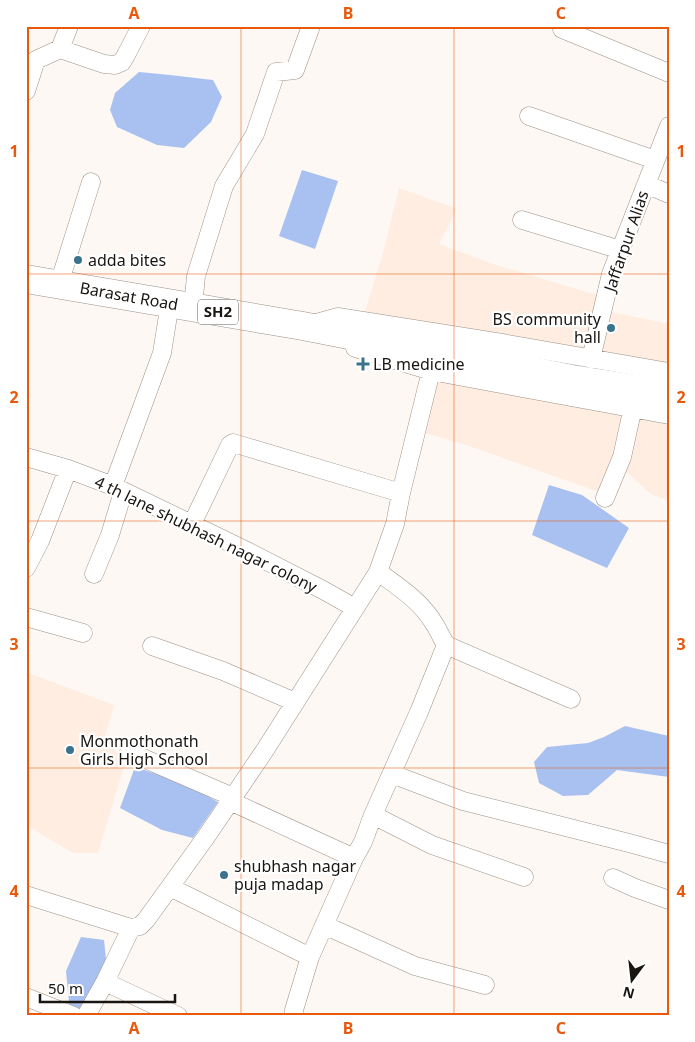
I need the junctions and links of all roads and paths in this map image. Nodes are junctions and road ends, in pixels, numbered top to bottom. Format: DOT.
graph roads {
  1 [pos="69,26"];
  2 [pos="141,26"];
  3 [pos="311,26"];
  4 [pos="562,29"];
  5 [pos="60,49"];
  6 [pos="669,72"];
  7 [pos="26,91"];
  8 [pos="529,116"];
  9 [pos="668,131"];
  10 [pos="655,160"];
  11 [pos="91,182"];
  12 [pos="646,184"];
  13 [pos="669,194"];
  14 [pos="522,220"];
  15 [pos="621,250"];
  16 [pos="26,279"];
  17 [pos="59,284"];
  18 [pos="181,305"];
  19 [pos="303,326"];
  20 [pos="591,359"];
  21 [pos="431,371"];
  22 [pos="669,372"];
  23 [pos="669,394"];
  24 [pos="633,407"];
  25 [pos="669,415"];
  26 [pos="26,457"];
  27 [pos="68,470"];
  28 [pos="118,489"];
  29 [pos="401,493"];
  30 [pos="604,498"];
  31 [pos="192,524"];
  32 [pos="26,568"];
  33 [pos="378,572"];
  34 [pos="94,574"];
  35 [pos="355,608"];
  36 [pos="26,617"];
  37 [pos="83,633"];
  38 [pos="152,646"];
  39 [pos="446,646"];
  40 [pos="571,699"];
  41 [pos="295,702"];
  42 [pos="130,752"];
  43 [pos="392,774"];
  44 [pos="231,799"];
  45 [pos="373,815"];
  46 [pos="669,854"];
  47 [pos="354,858"];
  48 [pos="524,877"];
  49 [pos="613,878"];
  50 [pos="170,887"];
  51 [pos="26,895"];
  52 [pos="669,900"];
  53 [pos="324,925"];
  54 [pos="131,928"];
  55 [pos="310,957"];
  56 [pos="105,982"];
  57 [pos="485,984"];
  58 [pos="26,997"];
  59 [pos="74,1016"];
  60 [pos="86,1016"];
  61 [pos="178,1016"];
  62 [pos="294,1016"];
  1 -- 5 [label="street"];
  2 -- 5 [label="street"];
  3 -- 18 [label="street"];
  4 -- 6 [label="street"];
  5 -- 7 [label="street"];
  8 -- 10 [label="street"];
  9 -- 10 [label="street, Jaffarpur Alias"];
  10 -- 12 [label="street, Jaffarpur Alias"];
  11 -- 17 [label="street"];
  12 -- 13 [label="street"];
  12 -- 15 [label="street, Jaffarpur Alias"];
  14 -- 15 [label="street"];
  15 -- 20 [label="street, Jaffarpur Alias"];
  16 -- 17 [label="main road, Barasat Road / SH2"];
  17 -- 18 [label="main road, Barasat Road / SH2"];
  18 -- 19 [label="main road, Barasat Road / SH2"];
  18 -- 28 [label="street"];
  19 -- 20 [label="street"];
  19 -- 21 [label="street"];
  19 -- 23 [label="main road, Barasat Road / SH2"];
  20 -- 22 [label="street"];
  21 -- 24 [label="street"];
  21 -- 29 [label="street"];
  24 -- 25 [label="street"];
  24 -- 30 [label="street"];
  26 -- 27 [label="street, 4 th lane shubhash nagar colony"];
  27 -- 28 [label="street, 4 th lane shubhash nagar colony"];
  27 -- 32 [label="street"];
  28 -- 31 [label="street, 4 th lane shubhash nagar colony"];
  28 -- 34 [label="street"];
  29 -- 31 [label="street"];
  29 -- 33 [label="street"];
  31 -- 35 [label="street, 4 th lane shubhash nagar colony"];
  33 -- 35 [label="street"];
  33 -- 39 [label="street"];
  35 -- 41 [label="street"];
  36 -- 37 [label="street"];
  38 -- 41 [label="street"];
  39 -- 40 [label="street"];
  39 -- 43 [label="street"];
  41 -- 44 [label="street"];
  42 -- 44 [label="street"];
  43 -- 45 [label="street"];
  43 -- 46 [label="street"];
  44 -- 47 [label="street"];
  44 -- 50 [label="street"];
  45 -- 47 [label="street"];
  45 -- 48 [label="street"];
  47 -- 53 [label="street"];
  49 -- 52 [label="street"];
  50 -- 54 [label="street"];
  50 -- 55 [label="street"];
  51 -- 54 [label="street"];
  53 -- 55 [label="street"];
  53 -- 57 [label="street"];
  54 -- 56 [label="street"];
  55 -- 62 [label="street"];
  56 -- 60 [label="street"];
  56 -- 61 [label="street"];
  58 -- 59 [label="street"];
}
